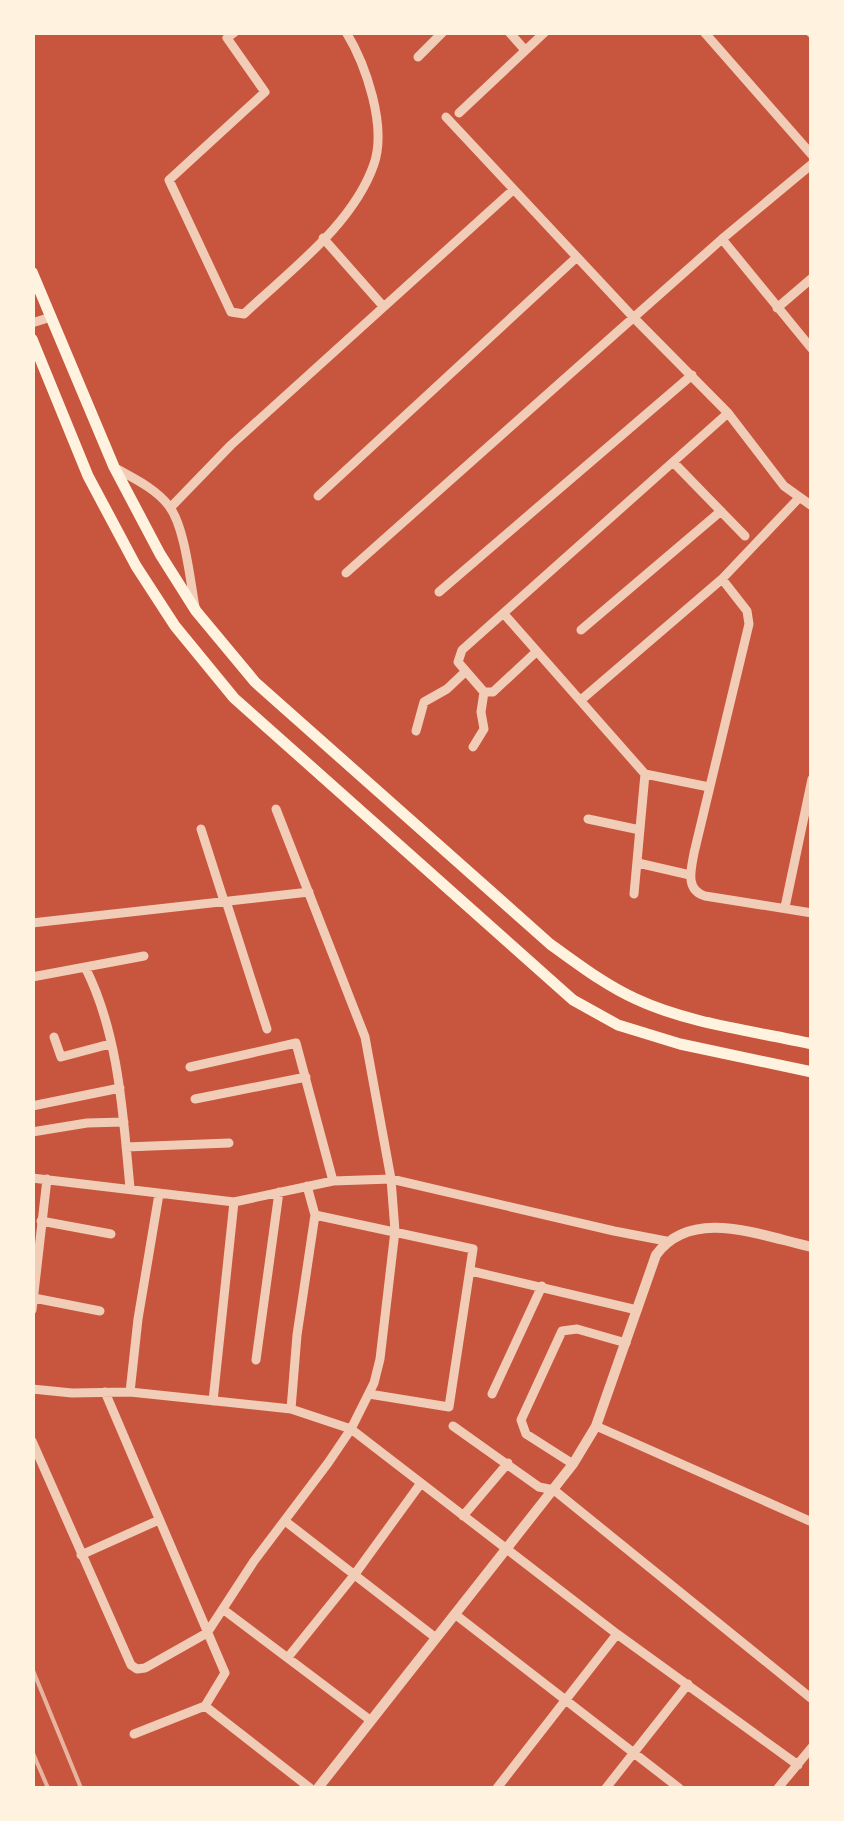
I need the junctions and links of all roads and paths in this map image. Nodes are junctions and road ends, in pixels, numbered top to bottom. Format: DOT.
graph roads {
  1 [pos="235,32"];
  2 [pos="346,32"];
  3 [pos="443,32"];
  4 [pos="508,32"];
  5 [pos="544,32"];
  6 [pos="704,32"];
  7 [pos="525,50"];
  8 [pos="418,56"];
  9 [pos="459,113"];
  10 [pos="446,117"];
  11 [pos="812,155"];
  12 [pos="812,164"];
  13 [pos="512,190"];
  14 [pos="323,238"];
  15 [pos="722,239"];
  16 [pos="578,256"];
  17 [pos="32,272"];
  18 [pos="812,278"];
  19 [pos="383,306"];
  20 [pos="777,308"];
  21 [pos="51,317"];
  22 [pos="634,318"];
  23 [pos="32,322"];
  24 [pos="32,339"];
  25 [pos="812,349"];
  26 [pos="692,375"];
  27 [pos="728,413"];
  28 [pos="674,463"];
  29 [pos="114,468"];
  30 [pos="318,496"];
  31 [pos="798,499"];
  32 [pos="812,506"];
  33 [pos="170,507"];
  34 [pos="721,511"];
  35 [pos="745,536"];
  36 [pos="346,573"];
  37 [pos="722,579"];
  38 [pos="439,592"];
  39 [pos="196,611"];
  40 [pos="504,614"];
  41 [pos="581,630"];
  42 [pos="536,652"];
  43 [pos="466,672"];
  44 [pos="484,692"];
  45 [pos="581,700"];
  46 [pos="416,731"];
  47 [pos="474,747"];
  48 [pos="645,774"];
  49 [pos="812,780"];
  50 [pos="709,787"];
  51 [pos="276,809"];
  52 [pos="588,819"];
  53 [pos="201,828"];
  54 [pos="640,830"];
  55 [pos="797,846"];
  56 [pos="812,850"];
  57 [pos="638,862"];
  58 [pos="690,875"];
  59 [pos="309,892"];
  60 [pos="634,894"];
  61 [pos="225,901"];
  62 [pos="785,907"];
  63 [pos="812,913"];
  64 [pos="32,923"];
  65 [pos="144,956"];
  66 [pos="85,967"];
  67 [pos="32,976"];
  68 [pos="267,1029"];
  69 [pos="54,1037"];
  70 [pos="110,1044"];
  71 [pos="812,1044"];
  72 [pos="190,1067"];
  73 [pos="812,1072"];
  74 [pos="306,1077"];
  75 [pos="120,1088"];
  76 [pos="195,1099"];
  77 [pos="32,1106"];
  78 [pos="124,1122"];
  79 [pos="32,1132"];
  80 [pos="229,1144"];
  81 [pos="126,1146"];
  82 [pos="32,1178"];
  83 [pos="47,1179"];
  84 [pos="391,1179"];
  85 [pos="333,1181"];
  86 [pos="307,1186"];
  87 [pos="130,1188"];
  88 [pos="279,1192"];
  89 [pos="160,1194"];
  90 [pos="234,1202"];
  91 [pos="315,1215"];
  92 [pos="41,1221"];
  93 [pos="395,1231"];
  94 [pos="112,1234"];
  95 [pos="666,1240"];
  96 [pos="812,1247"];
  97 [pos="471,1271"];
  98 [pos="542,1286"];
  99 [pos="34,1298"];
  100 [pos="32,1310"];
  101 [pos="636,1310"];
  102 [pos="100,1311"];
  103 [pos="626,1343"];
  104 [pos="256,1360"];
  105 [pos="32,1389"];
  106 [pos="105,1392"];
  107 [pos="130,1392"];
  108 [pos="369,1394"];
  109 [pos="492,1394"];
  110 [pos="213,1401"];
  111 [pos="291,1410"];
  112 [pos="453,1426"];
  113 [pos="596,1426"];
  114 [pos="351,1429"];
  115 [pos="32,1441"];
  116 [pos="508,1464"];
  117 [pos="574,1464"];
  118 [pos="421,1483"];
  119 [pos="554,1490"];
  120 [pos="463,1516"];
  121 [pos="159,1520"];
  122 [pos="285,1521"];
  123 [pos="812,1522"];
  124 [pos="508,1550"];
  125 [pos="81,1555"];
  126 [pos="355,1574"];
  127 [pos="224,1610"];
  128 [pos="456,1614"];
  129 [pos="207,1633"];
  130 [pos="617,1634"];
  131 [pos="436,1638"];
  132 [pos="289,1656"];
  133 [pos="688,1684"];
  134 [pos="566,1699"];
  135 [pos="812,1699"];
  136 [pos="205,1706"];
  137 [pos="370,1720"];
  138 [pos="134,1734"];
  139 [pos="812,1747"];
  140 [pos="634,1751"];
  141 [pos="798,1765"];
  142 [pos="314,1788"];
  143 [pos="497,1788"];
  144 [pos="606,1788"];
  145 [pos="679,1788"];
  146 [pos="778,1788"];
  1 -- 14 [label="street"];
  2 -- 14 [label="street"];
  3 -- 8 [label="street"];
  4 -- 7 [label="street"];
  5 -- 7 [label="street"];
  6 -- 11 [label="street"];
  7 -- 9 [label="street"];
  10 -- 13 [label="street"];
  12 -- 15 [label="street"];
  13 -- 16 [label="street"];
  13 -- 19 [label="street"];
  14 -- 19 [label="street"];
  15 -- 20 [label="street"];
  15 -- 22 [label="street"];
  16 -- 22 [label="street"];
  16 -- 30 [label="street"];
  17 -- 21 [label="main road"];
  18 -- 20 [label="street"];
  19 -- 33 [label="street"];
  20 -- 25 [label="street"];
  21 -- 23 [label="street"];
  21 -- 29 [label="main road"];
  22 -- 26 [label="street"];
  22 -- 36 [label="street"];
  24 -- 73 [label="main road"];
  26 -- 27 [label="street"];
  26 -- 38 [label="street"];
  27 -- 28 [label="street"];
  27 -- 31 [label="street"];
  28 -- 34 [label="street"];
  28 -- 40 [label="street"];
  29 -- 33 [label="street"];
  29 -- 39 [label="main road"];
  31 -- 32 [label="street"];
  31 -- 37 [label="street"];
  33 -- 39 [label="street"];
  34 -- 35 [label="street"];
  34 -- 41 [label="street"];
  37 -- 45 [label="street"];
  37 -- 50 [label="street"];
  39 -- 71 [label="main road"];
  40 -- 42 [label="street"];
  40 -- 43 [label="street"];
  42 -- 44 [label="street"];
  42 -- 45 [label="street"];
  43 -- 44 [label="street"];
  43 -- 46 [label="street"];
  44 -- 47 [label="street"];
  45 -- 48 [label="street"];
  48 -- 50 [label="street"];
  48 -- 54 [label="street"];
  49 -- 55 [label="street"];
  50 -- 58 [label="street"];
  51 -- 59 [label="street"];
  52 -- 54 [label="street"];
  53 -- 61 [label="street"];
  54 -- 57 [label="street"];
  55 -- 56 [label="street"];
  55 -- 62 [label="street"];
  57 -- 58 [label="street"];
  57 -- 60 [label="street"];
  58 -- 62 [label="street"];
  59 -- 61 [label="street"];
  59 -- 84 [label="street"];
  61 -- 64 [label="street"];
  61 -- 68 [label="street"];
  62 -- 63 [label="street"];
  65 -- 66 [label="street"];
  66 -- 67 [label="street"];
  66 -- 70 [label="street"];
  69 -- 70 [label="street"];
  70 -- 75 [label="street"];
  72 -- 74 [label="street"];
  74 -- 76 [label="street"];
  74 -- 85 [label="street"];
  75 -- 77 [label="street"];
  75 -- 78 [label="street"];
  78 -- 79 [label="street"];
  78 -- 81 [label="street"];
  80 -- 81 [label="street"];
  81 -- 87 [label="street"];
  82 -- 83 [label="street"];
  83 -- 87 [label="street"];
  83 -- 92 [label="street"];
  84 -- 85 [label="street"];
  84 -- 93 [label="street"];
  84 -- 95 [label="street"];
  85 -- 86 [label="street"];
  86 -- 88 [label="street"];
  86 -- 91 [label="street"];
  87 -- 89 [label="street"];
  88 -- 90 [label="street"];
  88 -- 104 [label="street"];
  89 -- 90 [label="street"];
  89 -- 107 [label="street"];
  90 -- 110 [label="street"];
  91 -- 93 [label="street"];
  91 -- 111 [label="street"];
  92 -- 94 [label="street"];
  92 -- 99 [label="street"];
  93 -- 97 [label="street"];
  93 -- 108 [label="street"];
  95 -- 96 [label="street"];
  95 -- 101 [label="street"];
  97 -- 98 [label="street"];
  97 -- 108 [label="street"];
  98 -- 101 [label="street"];
  98 -- 109 [label="street"];
  99 -- 100 [label="street"];
  99 -- 102 [label="street"];
  101 -- 103 [label="street"];
  103 -- 113 [label="street"];
  103 -- 117 [label="street"];
  105 -- 106 [label="street"];
  106 -- 107 [label="street"];
  106 -- 121 [label="street"];
  107 -- 110 [label="street"];
  108 -- 114 [label="street"];
  110 -- 111 [label="street"];
  111 -- 114 [label="street"];
  112 -- 116 [label="street"];
  113 -- 117 [label="street"];
  113 -- 123 [label="street"];
  114 -- 118 [label="street"];
  114 -- 122 [label="street"];
  115 -- 125 [label="street"];
  116 -- 119 [label="street"];
  116 -- 120 [label="street"];
  117 -- 119 [label="street"];
  118 -- 120 [label="street"];
  118 -- 126 [label="street"];
  119 -- 124 [label="street"];
  119 -- 135 [label="street"];
  120 -- 124 [label="street"];
  121 -- 125 [label="street"];
  121 -- 129 [label="street"];
  122 -- 126 [label="street"];
  122 -- 127 [label="street"];
  124 -- 128 [label="street"];
  124 -- 130 [label="street"];
  125 -- 129 [label="street"];
  126 -- 131 [label="street"];
  126 -- 132 [label="street"];
  127 -- 129 [label="street"];
  127 -- 132 [label="street"];
  128 -- 131 [label="street"];
  128 -- 134 [label="street"];
  129 -- 136 [label="street"];
  130 -- 133 [label="street"];
  130 -- 134 [label="street"];
  131 -- 137 [label="street"];
  132 -- 137 [label="street"];
  133 -- 140 [label="street"];
  133 -- 141 [label="street"];
  134 -- 140 [label="street"];
  134 -- 143 [label="street"];
  136 -- 138 [label="street"];
  136 -- 142 [label="street"];
  137 -- 142 [label="street"];
  139 -- 141 [label="street"];
  140 -- 144 [label="street"];
  140 -- 145 [label="street"];
  141 -- 146 [label="street"];
}
